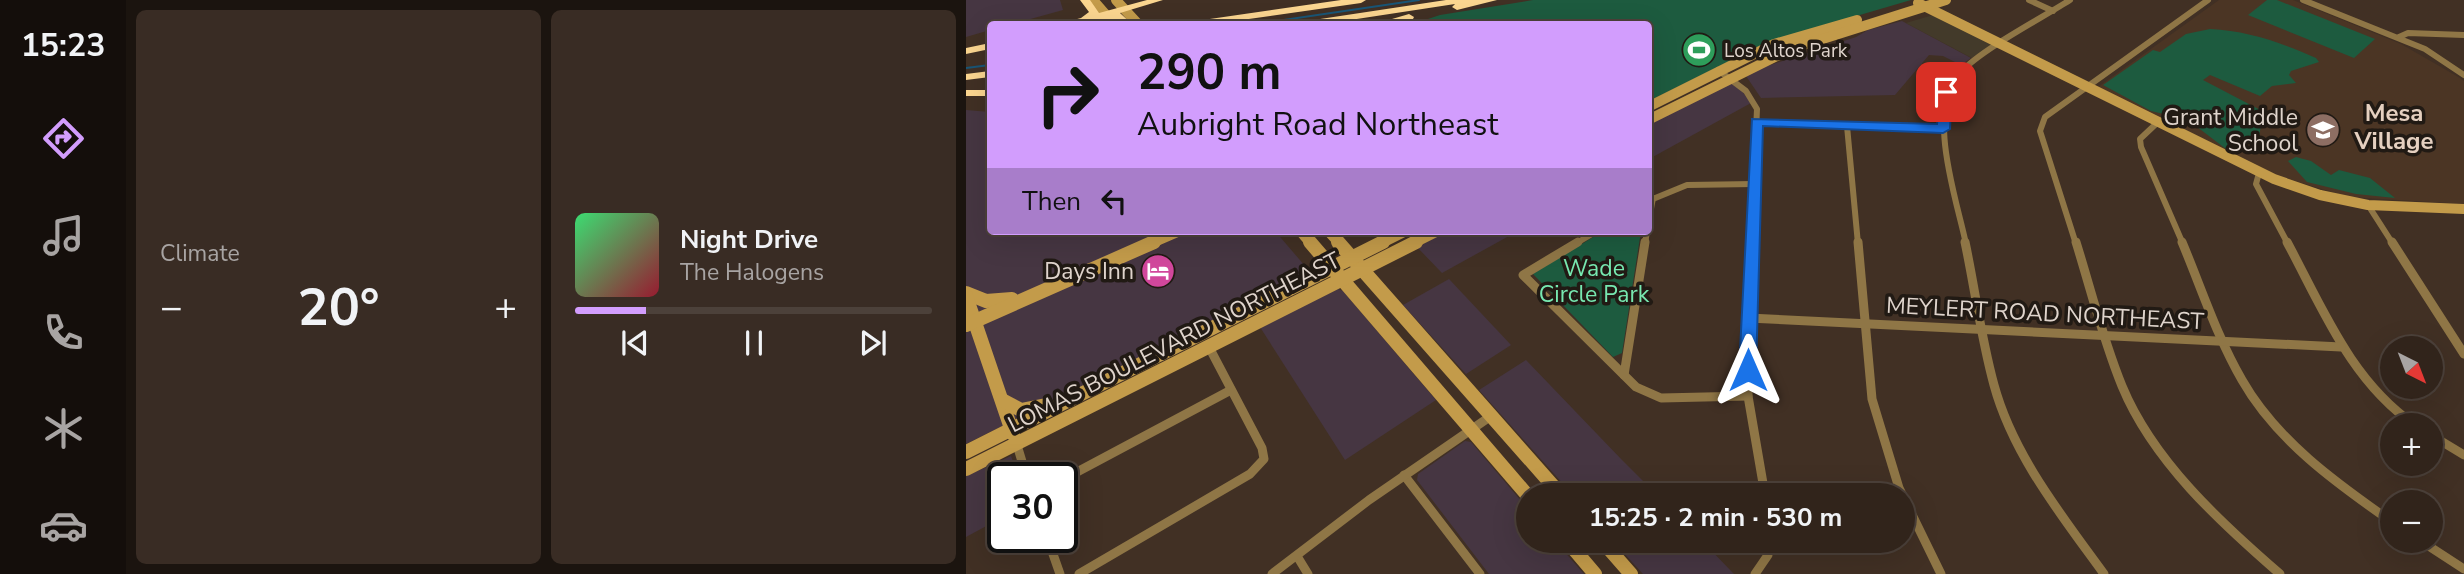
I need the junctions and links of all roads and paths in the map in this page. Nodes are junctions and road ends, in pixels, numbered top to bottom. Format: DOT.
graph roads {
  1 [pos="1085,0"];
  2 [pos="1093,0"];
  3 [pos="1150,0"];
  4 [pos="1159,0"];
  5 [pos="1361,0"];
  6 [pos="1465,0"];
  7 [pos="1492,0"];
  8 [pos="1946,0"];
  9 [pos="2029,0"];
  10 [pos="2070,0"];
  11 [pos="2208,0"];
  12 [pos="2307,1"];
  13 [pos="1924,3"];
  14 [pos="2053,11"];
  15 [pos="1120,14"];
  16 [pos="1079,21"];
  17 [pos="1085,21"];
  18 [pos="1217,21"];
  19 [pos="1327,21"];
  20 [pos="1394,21"];
  21 [pos="2464,35"];
  22 [pos="2399,37"];
  23 [pos="2001,43"];
  24 [pos="987,47"];
  25 [pos="966,51"];
  26 [pos="987,56"];
  27 [pos="966,59"];
  28 [pos="1718,70"];
  29 [pos="987,74"];
  30 [pos="2464,75"];
  31 [pos="966,77"];
  32 [pos="1728,77"];
  33 [pos="2087,86"];
  34 [pos="966,93"];
  35 [pos="987,93"];
  36 [pos="1652,105"];
  37 [pos="1652,118"];
  38 [pos="1757,122"];
  39 [pos="2158,122"];
  40 [pos="1847,126"];
  41 [pos="1943,129"];
  42 [pos="2259,173"];
  43 [pos="1754,184"];
  44 [pos="1652,200"];
  45 [pos="2368,205"];
  46 [pos="2464,209"];
  47 [pos="1171,235"];
  48 [pos="1303,235"];
  49 [pos="1332,235"];
  50 [pos="1398,235"];
  51 [pos="1430,235"];
  52 [pos="1590,235"];
  53 [pos="1646,235"];
  54 [pos="1353,258"];
  55 [pos="1333,269"];
  56 [pos="1364,270"];
  57 [pos="1343,281"];
  58 [pos="966,294"];
  59 [pos="1037,294"];
  60 [pos="1748,318"];
  61 [pos="970,323"];
  62 [pos="1863,324"];
  63 [pos="1981,329"];
  64 [pos="2105,335"];
  65 [pos="2222,340"];
  66 [pos="1209,347"];
  67 [pos="2341,347"];
  68 [pos="2464,354"];
  69 [pos="1136,368"];
  70 [pos="1624,375"];
  71 [pos="1231,390"];
  72 [pos="1748,396"];
  73 [pos="999,397"];
  74 [pos="2400,413"];
  75 [pos="1491,416"];
  76 [pos="1012,429"];
  77 [pos="1470,429"];
  78 [pos="2443,442"];
  79 [pos="1017,445"];
  80 [pos="966,452"];
  81 [pos="2464,455"];
  82 [pos="1022,462"];
  83 [pos="966,469"];
  84 [pos="1078,471"];
  85 [pos="1404,475"];
  86 [pos="1517,483"];
  87 [pos="1551,483"];
  88 [pos="1763,483"];
  89 [pos="2380,514"];
  90 [pos="1053,553"];
  91 [pos="1577,553"];
  92 [pos="1613,553"];
  93 [pos="1768,553"];
  94 [pos="2439,553"];
  95 [pos="1297,556"];
  96 [pos="2464,569"];
  97 [pos="1060,574"];
  98 [pos="1079,574"];
  99 [pos="1272,574"];
  100 [pos="1308,574"];
  101 [pos="1479,574"];
  102 [pos="1595,574"];
  103 [pos="1631,574"];
  104 [pos="1755,574"];
  105 [pos="1941,574"];
  106 [pos="2104,574"];
  107 [pos="2280,574"];
  1 -- 16 [label="highway"];
  2 -- 15 [label="main road"];
  3 -- 15 [label="highway"];
  4 -- 15 [label="highway"];
  5 -- 18 [label="highway"];
  6 -- 19 [label="highway"];
  7 -- 20 [label="highway"];
  8 -- 13 [label="main road"];
  9 -- 14 [label="street"];
  10 -- 14 [label="street"];
  11 -- 33 [label="street"];
  12 -- 22 [label="street"];
  13 -- 23 [label="main road"];
  13 -- 28 [label="main road"];
  13 -- 32 [label="main road"];
  14 -- 23 [label="street"];
  15 -- 17 [label="highway"];
  21 -- 22 [label="street"];
  22 -- 30 [label="street"];
  23 -- 33 [label="main road"];
  23 -- 41 [label="street"];
  24 -- 25 [label="highway"];
  26 -- 27 [label="highway"];
  28 -- 32 [label="street"];
  28 -- 36 [label="main road"];
  29 -- 31 [label="highway"];
  32 -- 37 [label="main road"];
  32 -- 38 [label="street"];
  33 -- 39 [label="main road"];
  33 -- 64 [label="street"];
  34 -- 35 [label="highway"];
  38 -- 40 [label="street"];
  38 -- 43 [label="street"];
  39 -- 42 [label="main road"];
  39 -- 65 [label="street"];
  40 -- 41 [label="street"];
  40 -- 62 [label="street"];
  41 -- 63 [label="street"];
  42 -- 45 [label="main road"];
  42 -- 67 [label="street"];
  43 -- 44 [label="street"];
  43 -- 60 [label="street"];
  45 -- 46 [label="main road"];
  45 -- 68 [label="street"];
  47 -- 59 [label="main road"];
  48 -- 55 [label="main road"];
  49 -- 54 [label="main road"];
  50 -- 54 [label="main road, LOMAS BOULEVARD NORTHEAST"];
  51 -- 56 [label="main road, LOMAS BOULEVARD NORTHEAST"];
  52 -- 70 [label="street"];
  53 -- 70 [label="street"];
  54 -- 55 [label="main road, LOMAS BOULEVARD NORTHEAST"];
  54 -- 56 [label="main road"];
  55 -- 57 [label="main road"];
  55 -- 69 [label="main road, LOMAS BOULEVARD NORTHEAST"];
  56 -- 57 [label="main road, LOMAS BOULEVARD NORTHEAST"];
  56 -- 75 [label="main road"];
  57 -- 66 [label="main road, LOMAS BOULEVARD NORTHEAST"];
  57 -- 77 [label="main road"];
  58 -- 59 [label="main road"];
  58 -- 61 [label="main road"];
  59 -- 61 [label="main road"];
  60 -- 62 [label="street, MEYLERT ROAD NORTHEAST"];
  60 -- 72 [label="street"];
  61 -- 73 [label="main road"];
  62 -- 63 [label="street, MEYLERT ROAD NORTHEAST"];
  62 -- 105 [label="street"];
  63 -- 64 [label="street, MEYLERT ROAD NORTHEAST"];
  63 -- 106 [label="street"];
  64 -- 65 [label="street, MEYLERT ROAD NORTHEAST"];
  64 -- 107 [label="street"];
  65 -- 67 [label="street, MEYLERT ROAD NORTHEAST"];
  65 -- 89 [label="street"];
  66 -- 71 [label="street"];
  66 -- 79 [label="main road, LOMAS BOULEVARD NORTHEAST"];
  67 -- 74 [label="street"];
  69 -- 73 [label="main road"];
  69 -- 76 [label="main road, LOMAS BOULEVARD NORTHEAST"];
  70 -- 72 [label="street"];
  71 -- 84 [label="street"];
  71 -- 98 [label="street"];
  72 -- 88 [label="street"];
  73 -- 76 [label="main road"];
  75 -- 77 [label="street"];
  75 -- 87 [label="main road"];
  76 -- 79 [label="main road"];
  76 -- 80 [label="main road, LOMAS BOULEVARD NORTHEAST"];
  77 -- 85 [label="street"];
  77 -- 86 [label="main road"];
  78 -- 81 [label="street"];
  79 -- 82 [label="street"];
  79 -- 83 [label="main road, LOMAS BOULEVARD NORTHEAST"];
  85 -- 95 [label="street"];
  85 -- 101 [label="street"];
  90 -- 97 [label="street"];
  91 -- 102 [label="main road"];
  92 -- 103 [label="main road"];
  93 -- 104 [label="street"];
  94 -- 96 [label="street"];
  95 -- 99 [label="street"];
  95 -- 100 [label="street"];
}
